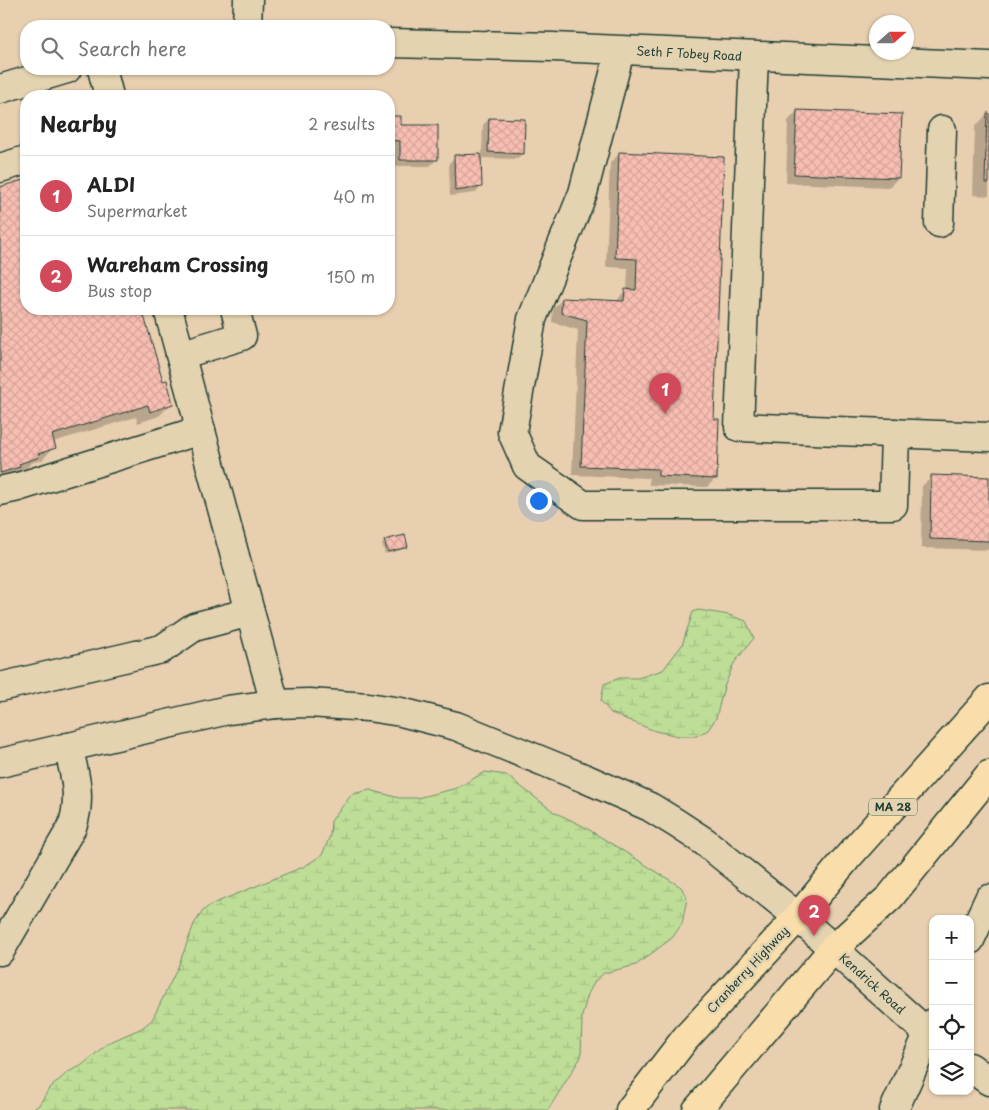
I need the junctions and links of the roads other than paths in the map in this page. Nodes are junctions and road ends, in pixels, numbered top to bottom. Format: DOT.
graph roads {
  1 [pos="248,0"];
  2 [pos="247,20"];
  3 [pos="395,43"];
  4 [pos="620,51"];
  5 [pos="754,57"];
  6 [pos="989,66"];
  7 [pos="47,75"];
  8 [pos="104,75"];
  9 [pos="0,89"];
  10 [pos="108,90"];
  11 [pos="942,130"];
  12 [pos="20,162"];
  13 [pos="0,168"];
  14 [pos="939,224"];
  15 [pos="170,315"];
  16 [pos="237,315"];
  17 [pos="180,355"];
  18 [pos="201,430"];
  19 [pos="896,433"];
  20 [pos="989,436"];
  21 [pos="0,491"];
  22 [pos="250,612"];
  23 [pos="0,687"];
  24 [pos="989,699"];
  25 [pos="275,704"];
  26 [pos="68,747"];
  27 [pos="0,763"];
  28 [pos="989,775"];
  29 [pos="989,899"];
  30 [pos="798,917"];
  31 [pos="974,931"];
  32 [pos="833,949"];
  33 [pos="0,951"];
  34 [pos="929,1030"];
  35 [pos="929,1036"];
  36 [pos="974,1070"];
  37 [pos="989,1081"];
  38 [pos="630,1110"];
  39 [pos="697,1110"];
  40 [pos="894,1110"];
  1 -- 2 [label="street"];
  3 -- 4 [label="street, Seth F Tobey Road"];
  4 -- 5 [label="street, Seth F Tobey Road"];
  4 -- 19 [label="street"];
  5 -- 6 [label="street, Seth F Tobey Road"];
  5 -- 19 [label="street"];
  7 -- 9 [label="street"];
  8 -- 10 [label="street"];
  11 -- 14 [label="street"];
  12 -- 13 [label="street"];
  15 -- 17 [label="street"];
  16 -- 17 [label="street"];
  17 -- 18 [label="street"];
  18 -- 21 [label="street"];
  18 -- 22 [label="street"];
  19 -- 20 [label="street"];
  22 -- 23 [label="street"];
  22 -- 25 [label="street"];
  24 -- 30 [label="main road, Cranberry Highway / MA 28"];
  25 -- 26 [label="street, Kendrick Road"];
  25 -- 30 [label="street, Kendrick Road"];
  26 -- 27 [label="street, Kendrick Road"];
  26 -- 33 [label="street"];
  28 -- 32 [label="main road"];
  29 -- 31 [label="street"];
  30 -- 32 [label="street, Kendrick Road"];
  30 -- 38 [label="main road, Cranberry Highway / MA 28"];
  32 -- 34 [label="street, Kendrick Road"];
  32 -- 39 [label="main road"];
  35 -- 40 [label="street"];
  36 -- 37 [label="street"];
}
